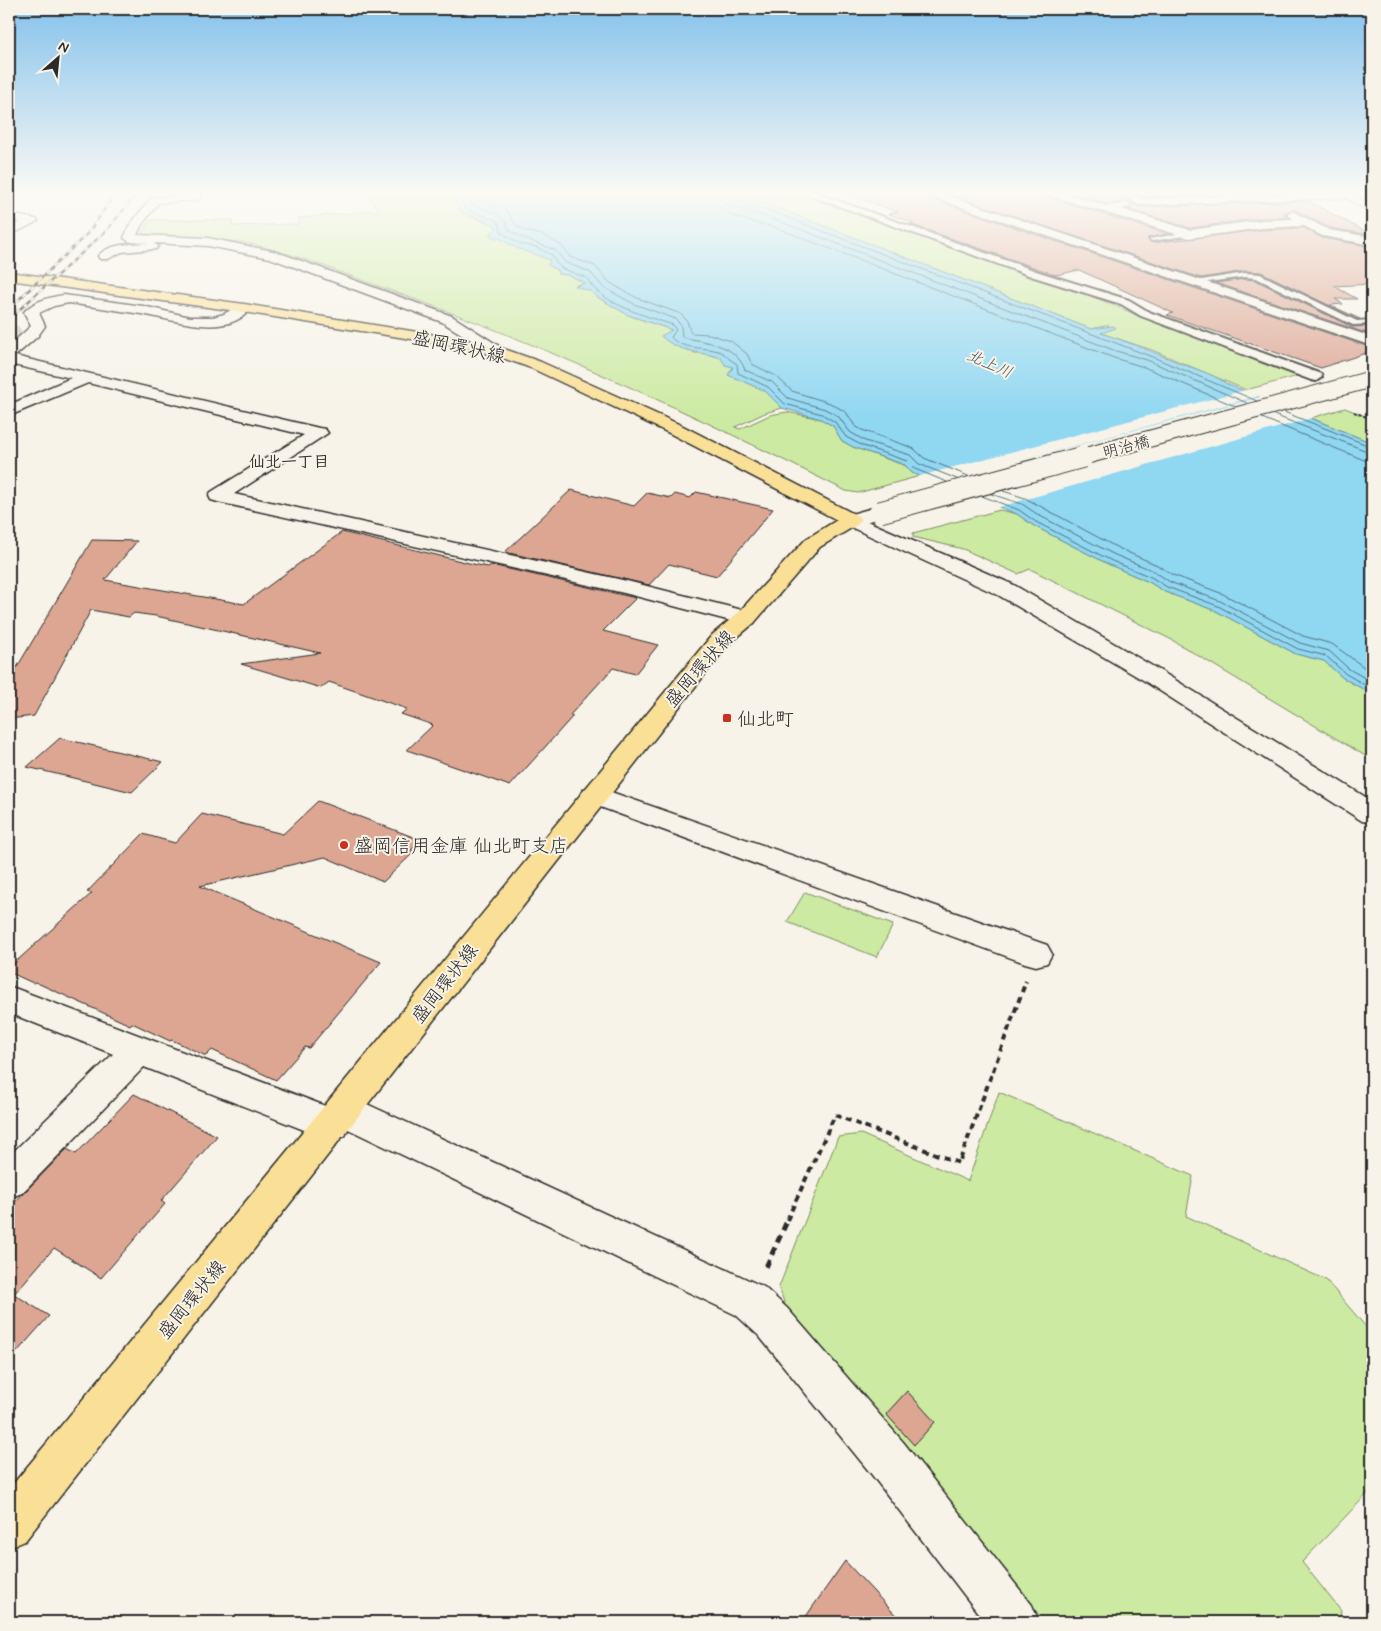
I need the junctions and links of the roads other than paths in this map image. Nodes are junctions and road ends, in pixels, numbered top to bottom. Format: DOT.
graph roads {
  1 [pos="305,267"];
  2 [pos="1016,267"];
  3 [pos="1149,267"];
  4 [pos="9,276"];
  5 [pos="1193,282"];
  6 [pos="244,308"];
  7 [pos="1372,322"];
  8 [pos="1372,342"];
  9 [pos="9,352"];
  10 [pos="502,353"];
  11 [pos="1316,377"];
  12 [pos="85,378"];
  13 [pos="1372,379"];
  14 [pos="9,411"];
  15 [pos="865,516"];
  16 [pos="746,618"];
  17 [pos="594,795"];
  18 [pos="1372,814"];
  19 [pos="1036,954"];
  20 [pos="9,999"];
  21 [pos="140,1048"];
  22 [pos="338,1117"];
  23 [pos="9,1181"];
  24 [pos="9,1525"];
  25 [pos="1015,1622"];
  1 -- 10 [label="street"];
  2 -- 11 [label="street"];
  3 -- 5 [label="street"];
  4 -- 6 [label="main road, 盛岡環状線"];
  5 -- 7 [label="lane"];
  5 -- 8 [label="street"];
  6 -- 9 [label="street"];
  6 -- 10 [label="main road, 盛岡環状線"];
  9 -- 12 [label="street"];
  10 -- 15 [label="main road, 盛岡環状線"];
  12 -- 14 [label="street"];
  12 -- 16 [label="street"];
  13 -- 15 [label="street, 明治橋, bridge"];
  15 -- 16 [label="main road, 盛岡環状線"];
  15 -- 18 [label="street"];
  16 -- 17 [label="main road, 盛岡環状線"];
  17 -- 19 [label="street"];
  17 -- 22 [label="main road, 盛岡環状線"];
  20 -- 21 [label="street"];
  21 -- 22 [label="street"];
  21 -- 23 [label="street"];
  22 -- 24 [label="main road, 盛岡環状線"];
  22 -- 25 [label="street"];
}
